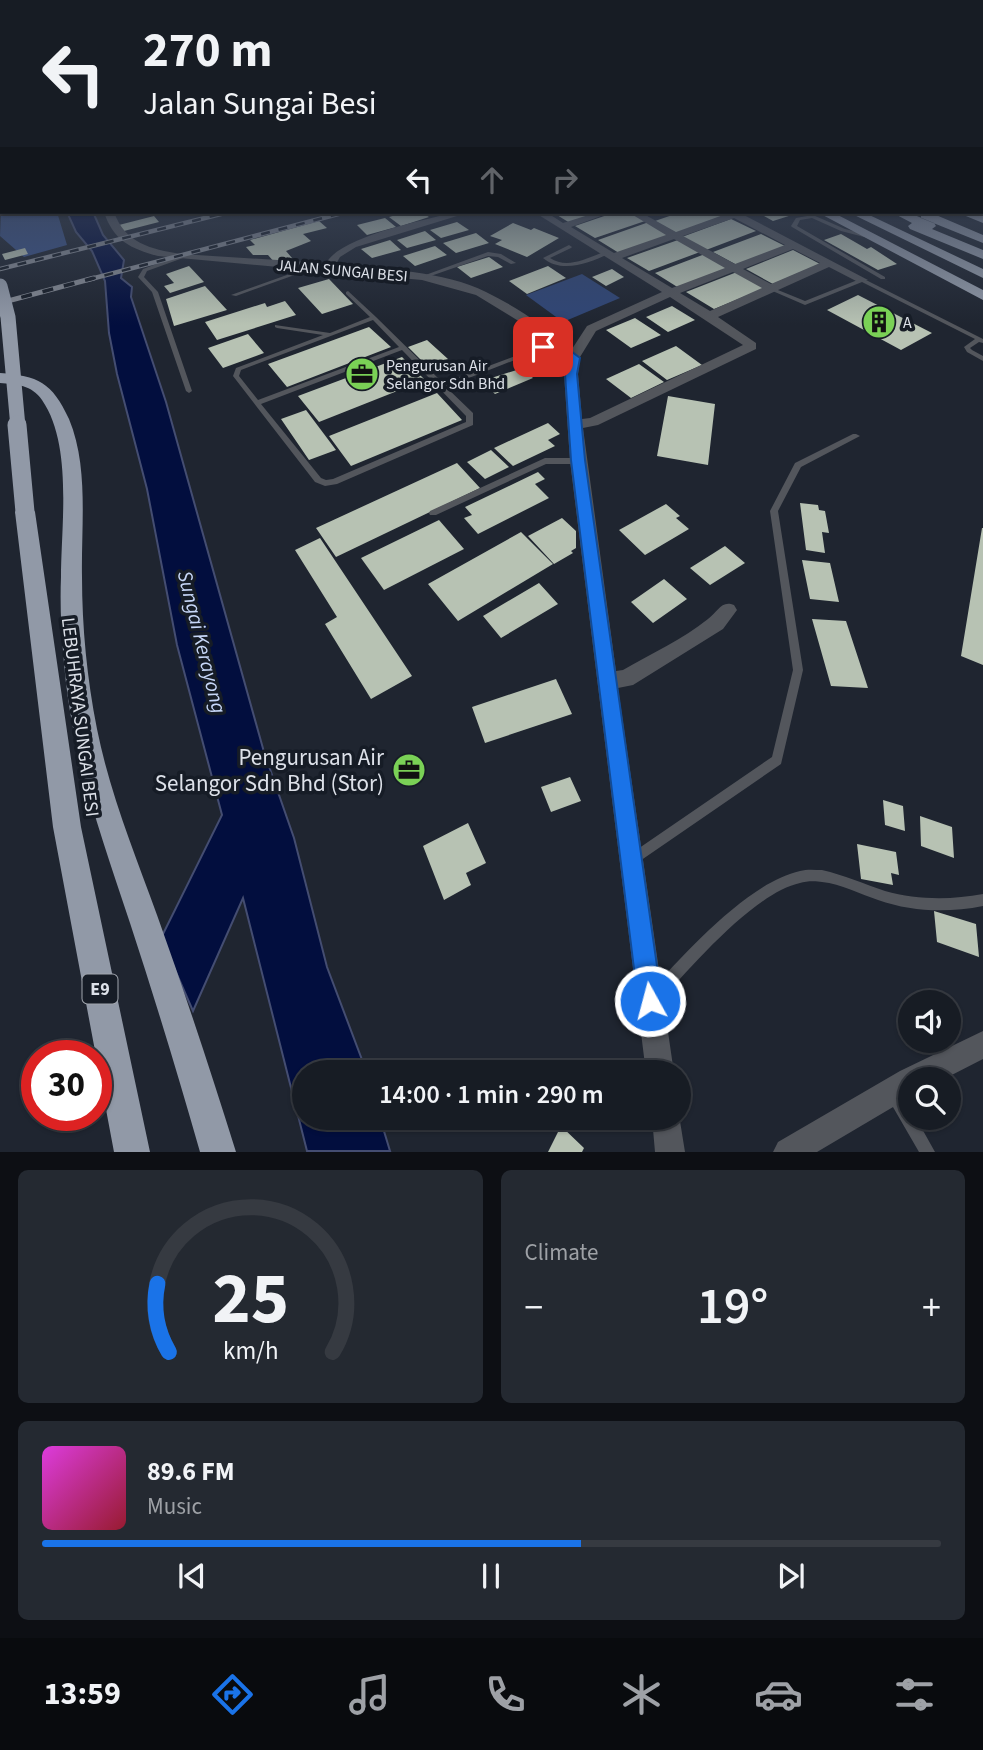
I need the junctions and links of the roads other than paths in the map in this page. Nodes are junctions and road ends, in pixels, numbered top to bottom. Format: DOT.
graph roads {
  1 [pos="110,218"];
  2 [pos="445,218"];
  3 [pos="549,218"];
  4 [pos="589,218"];
  5 [pos="644,218"];
  6 [pos="720,218"];
  7 [pos="741,218"];
  8 [pos="803,218"];
  9 [pos="826,218"];
  10 [pos="866,218"];
  11 [pos="895,218"];
  12 [pos="911,218"];
  13 [pos="930,218"];
  14 [pos="955,218"];
  15 [pos="563,226"];
  16 [pos="983,228"];
  17 [pos="675,235"];
  18 [pos="983,239"];
  19 [pos="948,241"];
  20 [pos="794,245"];
  21 [pos="885,245"];
  22 [pos="569,247"];
  23 [pos="983,248"];
  24 [pos="610,255"];
  25 [pos="983,255"];
  26 [pos="181,257"];
  27 [pos="829,262"];
  28 [pos="983,262"];
  29 [pos="513,263"];
  30 [pos="314,267"];
  31 [pos="329,267"];
  32 [pos="735,269"];
  33 [pos="983,274"];
  34 [pos="423,277"];
  35 [pos="883,278"];
  36 [pos="862,280"];
  37 [pos="0,286"];
  38 [pos="983,286"];
  39 [pos="771,289"];
  40 [pos="348,293"];
  41 [pos="670,293"];
  42 [pos="234,295"];
  43 [pos="983,296"];
  44 [pos="709,316"];
  45 [pos="374,318"];
  46 [pos="277,326"];
  47 [pos="330,335"];
  48 [pos="981,340"];
  49 [pos="555,343"];
  50 [pos="403,348"];
  51 [pos="574,358"];
  52 [pos="983,359"];
  53 [pos="0,378"];
  54 [pos="442,386"];
  55 [pos="189,391"];
  56 [pos="259,402"];
  57 [pos="574,424"];
  58 [pos="856,436"];
  59 [pos="578,460"];
  60 [pos="433,513"];
  61 [pos="728,610"];
  62 [pos="609,680"];
  63 [pos="632,860"];
  64 [pos="983,900"];
  65 [pos="650,1001"];
  66 [pos="983,1045"];
  67 [pos="658,1060"];
  68 [pos="938,1067"];
  69 [pos="898,1088"];
  70 [pos="667,1130"];
  71 [pos="920,1130"];
  72 [pos="132,1152"];
  73 [pos="218,1152"];
  74 [pos="670,1152"];
  75 [pos="788,1152"];
  76 [pos="928,1152"];
  1 -- 26 [label="street, JALAN SUNGAI BESI"];
  2 -- 31 [label="street"];
  3 -- 15 [label="street"];
  4 -- 15 [label="street"];
  5 -- 17 [label="street"];
  6 -- 17 [label="street"];
  7 -- 20 [label="street"];
  8 -- 35 [label="lane"];
  9 -- 21 [label="highway"];
  10 -- 33 [label="highway"];
  11 -- 19 [label="highway"];
  12 -- 23 [label="highway"];
  13 -- 18 [label="highway"];
  14 -- 16 [label="highway"];
  15 -- 24 [label="street"];
  17 -- 24 [label="street"];
  17 -- 32 [label="street"];
  19 -- 25 [label="highway"];
  19 -- 28 [label="highway"];
  20 -- 27 [label="street"];
  20 -- 32 [label="street"];
  21 -- 38 [label="highway"];
  21 -- 43 [label="highway"];
  22 -- 24 [label="lane"];
  24 -- 41 [label="street"];
  26 -- 30 [label="street, JALAN SUNGAI BESI"];
  26 -- 55 [label="lane"];
  27 -- 36 [label="street"];
  27 -- 39 [label="street"];
  29 -- 34 [label="lane"];
  30 -- 31 [label="street, JALAN SUNGAI BESI"];
  30 -- 42 [label="lane"];
  31 -- 34 [label="street, JALAN SUNGAI BESI"];
  32 -- 39 [label="street"];
  32 -- 41 [label="street"];
  34 -- 49 [label="street, JALAN SUNGAI BESI"];
  36 -- 39 [label="lane"];
  36 -- 48 [label="lane"];
  37 -- 72 [label="highway, LEBUHRAYA SUNGAI BESI / E9, bridge"];
  39 -- 44 [label="street"];
  40 -- 45 [label="lane"];
  41 -- 44 [label="street"];
  41 -- 51 [label="street"];
  44 -- 57 [label="street"];
  45 -- 47 [label="lane"];
  45 -- 50 [label="lane"];
  46 -- 47 [label="lane"];
  47 -- 56 [label="lane"];
  48 -- 52 [label="lane"];
  49 -- 51 [label="street, JALAN SUNGAI BESI"];
  49 -- 54 [label="lane"];
  50 -- 54 [label="lane"];
  50 -- 56 [label="lane"];
  51 -- 57 [label="street"];
  53 -- 73 [label="highway"];
  54 -- 56 [label="lane"];
  57 -- 59 [label="street"];
  58 -- 63 [label="lane"];
  59 -- 60 [label="lane"];
  59 -- 62 [label="street"];
  61 -- 62 [label="street"];
  62 -- 63 [label="street"];
  63 -- 65 [label="street"];
  64 -- 65 [label="lane"];
  65 -- 67 [label="street"];
  66 -- 68 [label="street"];
  69 -- 75 [label="street"];
  70 -- 74 [label="street"];
  71 -- 76 [label="lane"];
}
